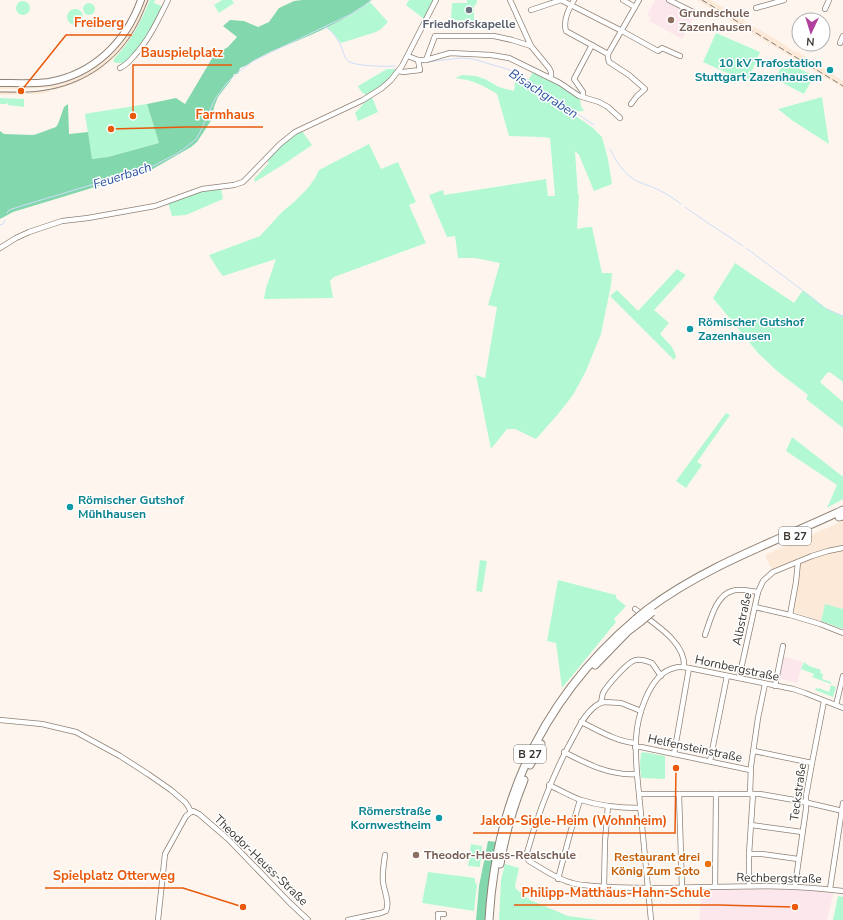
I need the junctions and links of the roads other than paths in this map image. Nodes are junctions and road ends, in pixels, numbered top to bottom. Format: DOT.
graph roads {
  1 [pos="141,0"];
  2 [pos="168,0"];
  3 [pos="436,0"];
  4 [pos="510,0"];
  5 [pos="561,0"];
  6 [pos="574,0"];
  7 [pos="623,0"];
  8 [pos="639,0"];
  9 [pos="669,0"];
  10 [pos="784,0"];
  11 [pos="829,0"];
  12 [pos="776,2"];
  13 [pos="570,5"];
  14 [pos="635,7"];
  15 [pos="756,8"];
  16 [pos="825,9"];
  17 [pos="531,10"];
  18 [pos="697,14"];
  19 [pos="622,31"];
  20 [pos="843,36"];
  21 [pos="840,43"];
  22 [pos="592,45"];
  23 [pos="531,46"];
  24 [pos="608,54"];
  25 [pos="408,56"];
  26 [pos="680,56"];
  27 [pos="418,60"];
  28 [pos="426,60"];
  29 [pos="120,68"];
  30 [pos="399,71"];
  31 [pos="551,78"];
  32 [pos="0,83"];
  33 [pos="583,97"];
  34 [pos="631,104"];
  35 [pos="620,118"];
  36 [pos="0,248"];
  37 [pos="843,510"];
  38 [pos="842,516"];
  39 [pos="843,548"];
  40 [pos="798,562"];
  41 [pos="758,592"];
  42 [pos="755,607"];
  43 [pos="635,609"];
  44 [pos="650,611"];
  45 [pos="790,615"];
  46 [pos="638,620"];
  47 [pos="843,633"];
  48 [pos="705,635"];
  49 [pos="783,646"];
  50 [pos="687,667"];
  51 [pos="661,676"];
  52 [pos="727,676"];
  53 [pos="843,676"];
  54 [pos="739,678"];
  55 [pos="842,682"];
  56 [pos="765,684"];
  57 [pos="775,686"];
  58 [pos="824,701"];
  59 [pos="602,702"];
  60 [pos="836,705"];
  61 [pos="843,708"];
  62 [pos="641,711"];
  63 [pos="0,720"];
  64 [pos="581,722"];
  65 [pos="636,745"];
  66 [pos="754,751"];
  67 [pos="564,752"];
  68 [pos="674,754"];
  69 [pos="710,761"];
  70 [pos="812,763"];
  71 [pos="750,770"];
  72 [pos="636,774"];
  73 [pos="549,785"];
  74 [pos="639,794"];
  75 [pos="679,794"];
  76 [pos="716,794"];
  77 [pos="752,794"];
  78 [pos="580,800"];
  79 [pos="806,803"];
  80 [pos="843,803"];
  81 [pos="608,806"];
  82 [pos="640,808"];
  83 [pos="842,811"];
  84 [pos="191,812"];
  85 [pos="751,825"];
  86 [pos="802,832"];
  87 [pos="749,854"];
  88 [pos="385,855"];
  89 [pos="798,859"];
  90 [pos="558,879"];
  91 [pos="749,886"];
  92 [pos="795,886"];
  93 [pos="604,887"];
  94 [pos="715,887"];
  95 [pos="648,888"];
  96 [pos="682,888"];
  97 [pos="830,889"];
  98 [pos="843,891"];
  99 [pos="444,914"];
  100 [pos="158,920"];
  101 [pos="308,920"];
  102 [pos="348,920"];
  103 [pos="438,920"];
  104 [pos="489,920"];
  105 [pos="494,920"];
  106 [pos="651,920"];
  1 -- 32 [label="main road"];
  2 -- 29 [label="street"];
  3 -- 25 [label="street"];
  4 -- 23 [label="street"];
  5 -- 13 [label="street"];
  5 -- 17 [label="street"];
  6 -- 13 [label="street"];
  7 -- 14 [label="street"];
  8 -- 14 [label="street"];
  9 -- 18 [label="street"];
  10 -- 12 [label="street"];
  11 -- 16 [label="street"];
  12 -- 15 [label="street"];
  13 -- 19 [label="street"];
  13 -- 22 [label="street"];
  14 -- 19 [label="street"];
  19 -- 24 [label="street"];
  19 -- 26 [label="street"];
  20 -- 21 [label="street"];
  22 -- 24 [label="street"];
  22 -- 33 [label="street"];
  23 -- 28 [label="street"];
  23 -- 31 [label="street"];
  24 -- 34 [label="street"];
  25 -- 27 [label="street"];
  25 -- 30 [label="street"];
  27 -- 28 [label="street"];
  27 -- 30 [label="street"];
  28 -- 31 [label="street"];
  30 -- 36 [label="street"];
  31 -- 33 [label="street"];
  33 -- 35 [label="street"];
  37 -- 44 [label="highway, B 27"];
  38 -- 44 [label="highway, B 27"];
  39 -- 40 [label="street, Albstraße"];
  40 -- 41 [label="street, Albstraße"];
  40 -- 45 [label="street"];
  41 -- 42 [label="street, Albstraße"];
  41 -- 48 [label="street"];
  42 -- 45 [label="street"];
  42 -- 54 [label="street, Albstraße"];
  43 -- 50 [label="street, Hornbergstraße"];
  44 -- 46 [label="highway, B 27, bridge"];
  45 -- 47 [label="street"];
  46 -- 104 [label="highway, B 27"];
  46 -- 105 [label="highway, B 27"];
  49 -- 57 [label="street"];
  50 -- 51 [label="street"];
  50 -- 52 [label="street, Hornbergstraße"];
  50 -- 68 [label="street"];
  51 -- 59 [label="street"];
  51 -- 62 [label="street"];
  52 -- 54 [label="street, Hornbergstraße"];
  52 -- 69 [label="street"];
  53 -- 55 [label="street"];
  54 -- 56 [label="street, Hornbergstraße"];
  55 -- 60 [label="street"];
  56 -- 57 [label="street, Hornbergstraße"];
  56 -- 66 [label="street"];
  57 -- 58 [label="street, Hornbergstraße"];
  58 -- 60 [label="street, Hornbergstraße"];
  58 -- 70 [label="street, Teckstraße"];
  59 -- 62 [label="street"];
  59 -- 64 [label="street"];
  60 -- 61 [label="street, Hornbergstraße"];
  62 -- 65 [label="street"];
  63 -- 84 [label="street, Theodor-Heuss-Straße"];
  64 -- 65 [label="street, Helfensteinstraße"];
  64 -- 67 [label="street"];
  65 -- 68 [label="street, Helfensteinstraße"];
  65 -- 72 [label="street"];
  66 -- 70 [label="street"];
  66 -- 71 [label="street"];
  67 -- 72 [label="street"];
  67 -- 73 [label="street"];
  68 -- 69 [label="street, Helfensteinstraße"];
  69 -- 71 [label="street, Helfensteinstraße"];
  70 -- 79 [label="street, Teckstraße"];
  71 -- 77 [label="street"];
  72 -- 74 [label="street"];
  73 -- 78 [label="street"];
  73 -- 90 [label="street, Rechbergstraße"];
  74 -- 75 [label="street"];
  74 -- 82 [label="street"];
  75 -- 76 [label="street"];
  75 -- 96 [label="street"];
  76 -- 77 [label="street"];
  76 -- 94 [label="street"];
  77 -- 79 [label="street"];
  77 -- 85 [label="street"];
  78 -- 81 [label="street"];
  78 -- 90 [label="street"];
  79 -- 83 [label="street"];
  79 -- 86 [label="street, Teckstraße"];
  80 -- 83 [label="street"];
  81 -- 82 [label="street"];
  81 -- 93 [label="street"];
  82 -- 95 [label="street"];
  83 -- 97 [label="street"];
  84 -- 100 [label="street"];
  84 -- 101 [label="street, Theodor-Heuss-Straße"];
  85 -- 86 [label="street"];
  85 -- 87 [label="street"];
  86 -- 89 [label="street, Teckstraße"];
  87 -- 89 [label="street"];
  87 -- 91 [label="street"];
  88 -- 102 [label="street"];
  89 -- 92 [label="street, Teckstraße"];
  90 -- 93 [label="street, Rechbergstraße"];
  91 -- 92 [label="street, Rechbergstraße"];
  91 -- 94 [label="street, Rechbergstraße"];
  92 -- 97 [label="street, Rechbergstraße"];
  93 -- 95 [label="street, Rechbergstraße"];
  94 -- 96 [label="street, Rechbergstraße"];
  95 -- 96 [label="street, Rechbergstraße"];
  95 -- 106 [label="street"];
  97 -- 98 [label="street, Rechbergstraße"];
  99 -- 103 [label="street"];
}
